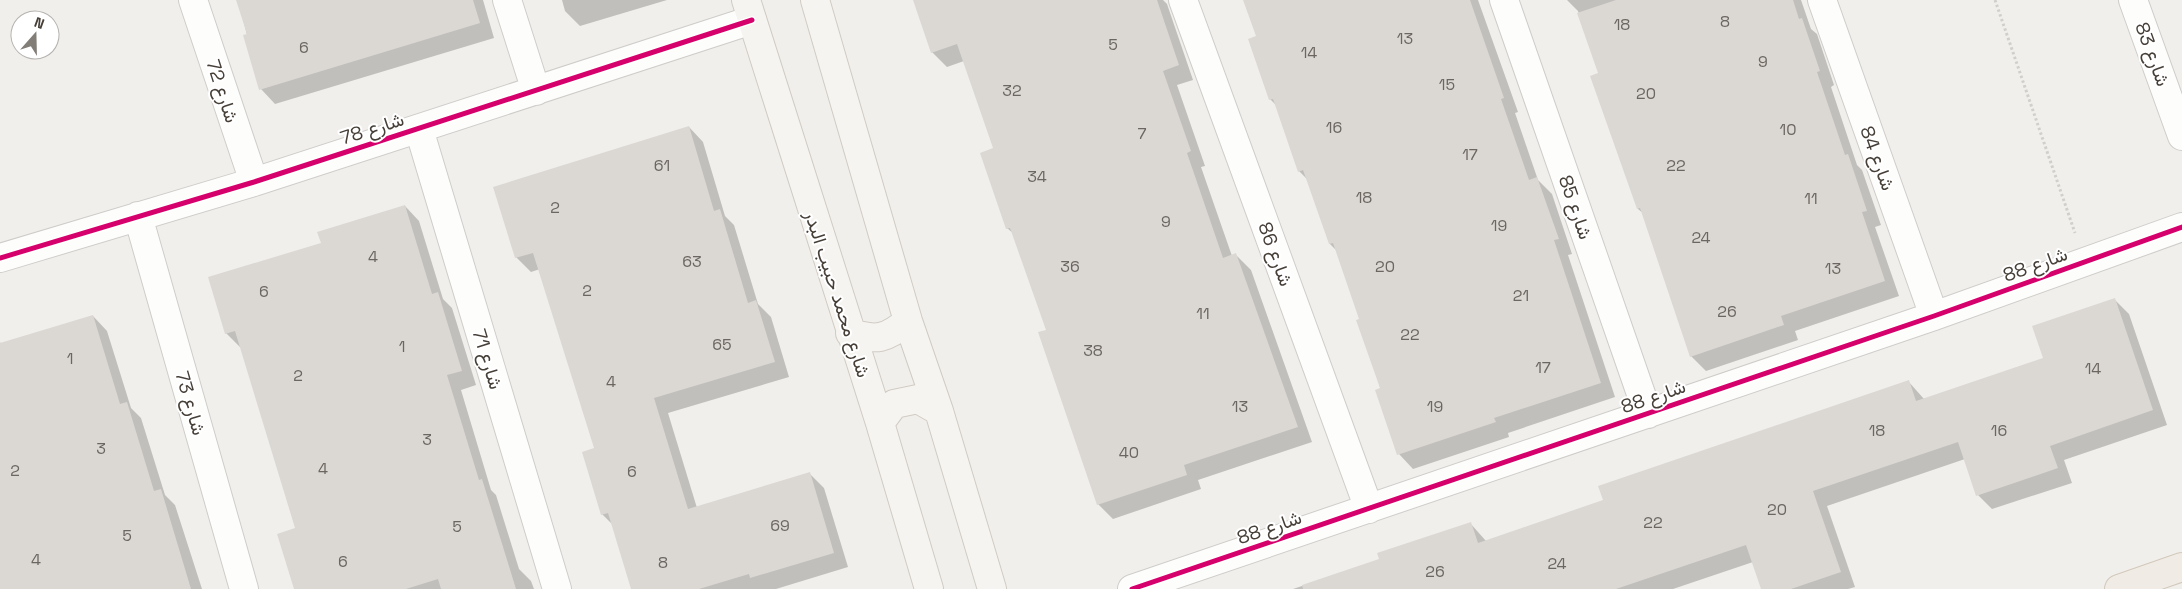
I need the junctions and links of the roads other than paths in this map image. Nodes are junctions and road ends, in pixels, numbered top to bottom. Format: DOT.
graph roads {
  1 [pos="193,0"];
  2 [pos="507,0"];
  3 [pos="815,0"];
  4 [pos="1183,0"];
  5 [pos="1504,0"];
  6 [pos="1822,0"];
  7 [pos="2133,0"];
  8 [pos="749,10"];
  9 [pos="536,91"];
  10 [pos="419,129"];
  11 [pos="2182,136"];
  12 [pos="254,182"];
  13 [pos="138,216"];
  14 [pos="2182,227"];
  15 [pos="0,258"];
  16 [pos="1934,316"];
  17 [pos="908,321"];
  18 [pos="850,334"];
  19 [pos="939,411"];
  20 [pos="1648,414"];
  21 [pos="880,423"];
  22 [pos="1369,509"];
  23 [pos="2182,567"];
  24 [pos="244,589"];
  25 [pos="557,589"];
  26 [pos="929,589"];
  27 [pos="992,589"];
  28 [pos="1132,589"];
  29 [pos="2119,589"];
  1 -- 12 [label="street, شارع 72"];
  2 -- 9 [label="street"];
  3 -- 17 [label="street"];
  4 -- 22 [label="street, شارع 86"];
  5 -- 20 [label="street, شارع 85"];
  6 -- 16 [label="street, شارع 84"];
  7 -- 11 [label="street, شارع 83"];
  8 -- 9 [label="street, شارع 78"];
  8 -- 18 [label="street, شارع محمد حبيب البدر"];
  9 -- 10 [label="street, شارع 78"];
  10 -- 12 [label="street, شارع 78"];
  10 -- 25 [label="street, شارع 71"];
  12 -- 13 [label="street, شارع 78"];
  13 -- 15 [label="street, شارع 78"];
  13 -- 24 [label="street, شارع 73"];
  14 -- 16 [label="street, شارع 88"];
  16 -- 20 [label="street, شارع 88"];
  17 -- 18 [label="street"];
  17 -- 19 [label="street"];
  18 -- 21 [label="street, شارع محمد حبيب البدر"];
  19 -- 21 [label="street"];
  19 -- 27 [label="street"];
  20 -- 22 [label="street, شارع 88"];
  21 -- 26 [label="street, شارع محمد حبيب البدر"];
  22 -- 28 [label="street, شارع 88"];
  23 -- 29 [label="main road"];
}
